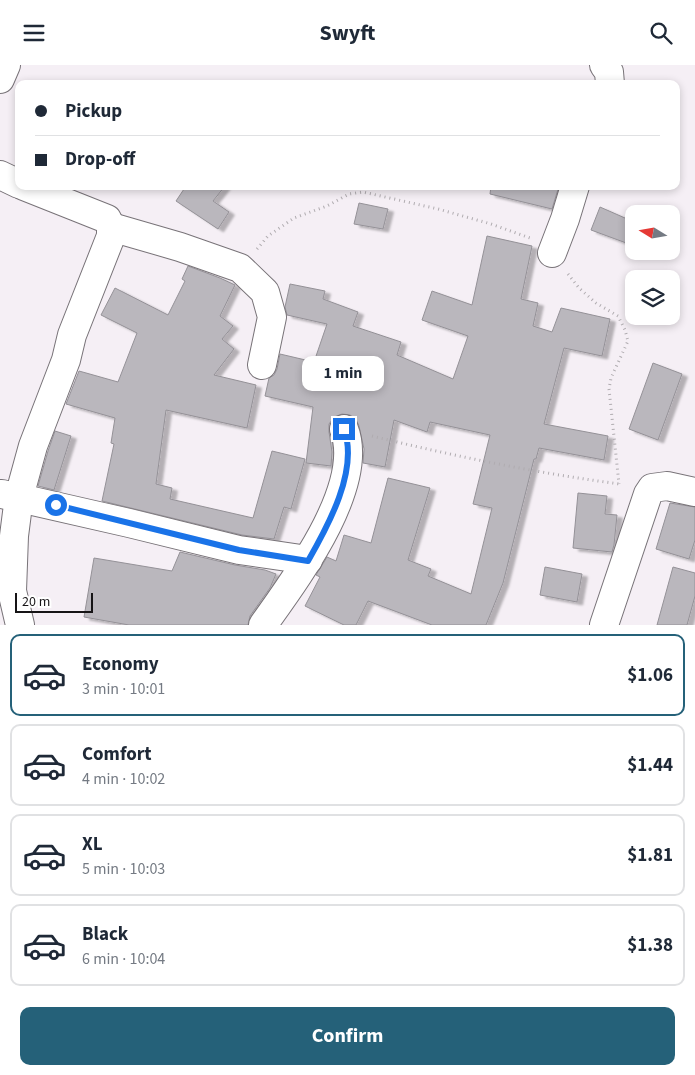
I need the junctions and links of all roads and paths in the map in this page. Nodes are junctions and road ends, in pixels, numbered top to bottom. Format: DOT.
graph roads {
  1 [pos="6,65"];
  2 [pos="604,65"];
  3 [pos="0,79"];
  4 [pos="610,80"];
  5 [pos="0,175"];
  6 [pos="15,182"];
  7 [pos="34,190"];
  8 [pos="574,190"];
  9 [pos="111,227"];
  10 [pos="552,253"];
  11 [pos="240,269"];
  12 [pos="262,365"];
  13 [pos="344,429"];
  14 [pos="618,484"];
  15 [pos="652,488"];
  16 [pos="695,492"];
  17 [pos="9,495"];
  18 [pos="308,561"];
  19 [pos="20,625"];
  20 [pos="263,625"];
  21 [pos="604,625"];
  1 -- 3 [label="street"];
  2 -- 4 [label="street"];
  5 -- 6 [label="street"];
  7 -- 9 [label="street"];
  8 -- 10 [label="street"];
  9 -- 11 [label="street"];
  9 -- 17 [label="street"];
  10 -- 11 [label="path"];
  10 -- 14 [label="path"];
  11 -- 12 [label="street"];
  13 -- 14 [label="path"];
  13 -- 18 [label="street"];
  14 -- 15 [label="path"];
  15 -- 16 [label="street"];
  15 -- 21 [label="street"];
  17 -- 18 [label="street"];
  17 -- 19 [label="street"];
  18 -- 20 [label="street"];
}
